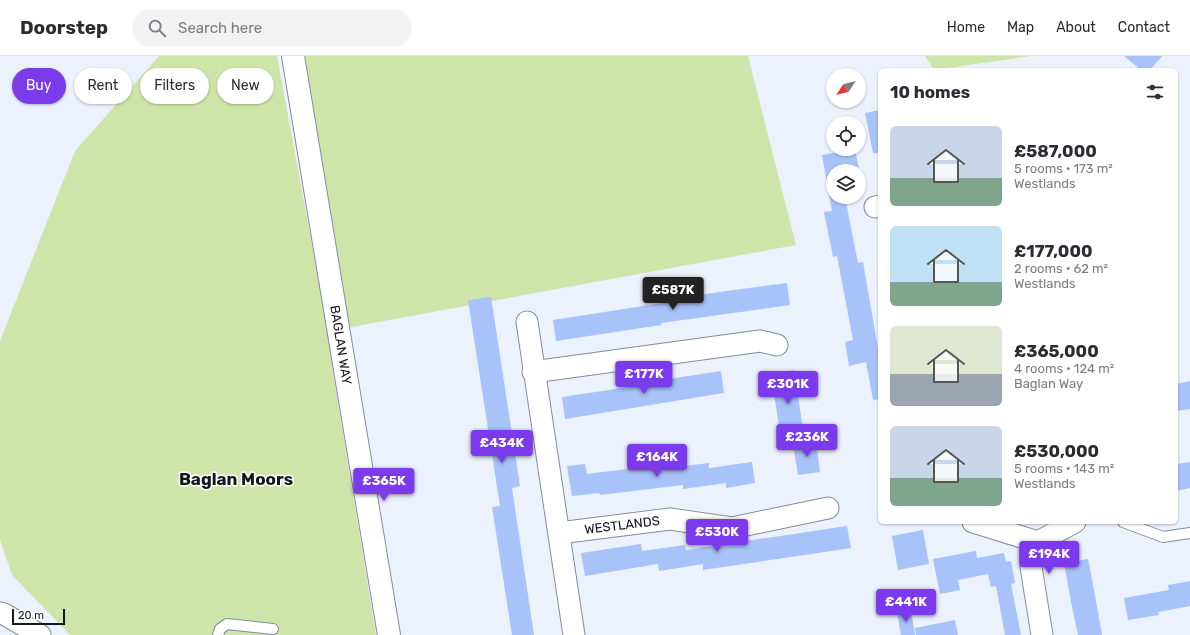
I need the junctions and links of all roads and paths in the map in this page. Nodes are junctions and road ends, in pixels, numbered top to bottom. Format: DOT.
graph roads {
  1 [pos="293,56"];
  2 [pos="527,322"];
  3 [pos="778,345"];
  4 [pos="533,372"];
  5 [pos="828,508"];
  6 [pos="980,524"];
  7 [pos="1071,524"];
  8 [pos="1128,524"];
  9 [pos="559,533"];
  10 [pos="1190,533"];
  11 [pos="1038,542"];
  12 [pos="0,613"];
  13 [pos="273,629"];
  14 [pos="40,635"];
  15 [pos="218,635"];
  16 [pos="389,635"];
  17 [pos="574,635"];
  18 [pos="1042,635"];
  1 -- 16 [label="street, BAGLAN WAY"];
  2 -- 4 [label="street"];
  3 -- 4 [label="street"];
  4 -- 9 [label="street"];
  5 -- 9 [label="street, WESTLANDS"];
  6 -- 11 [label="street"];
  7 -- 11 [label="street"];
  8 -- 10 [label="lane"];
  9 -- 17 [label="street"];
  11 -- 18 [label="street"];
  12 -- 14 [label="street"];
  13 -- 15 [label="lane"];
}
